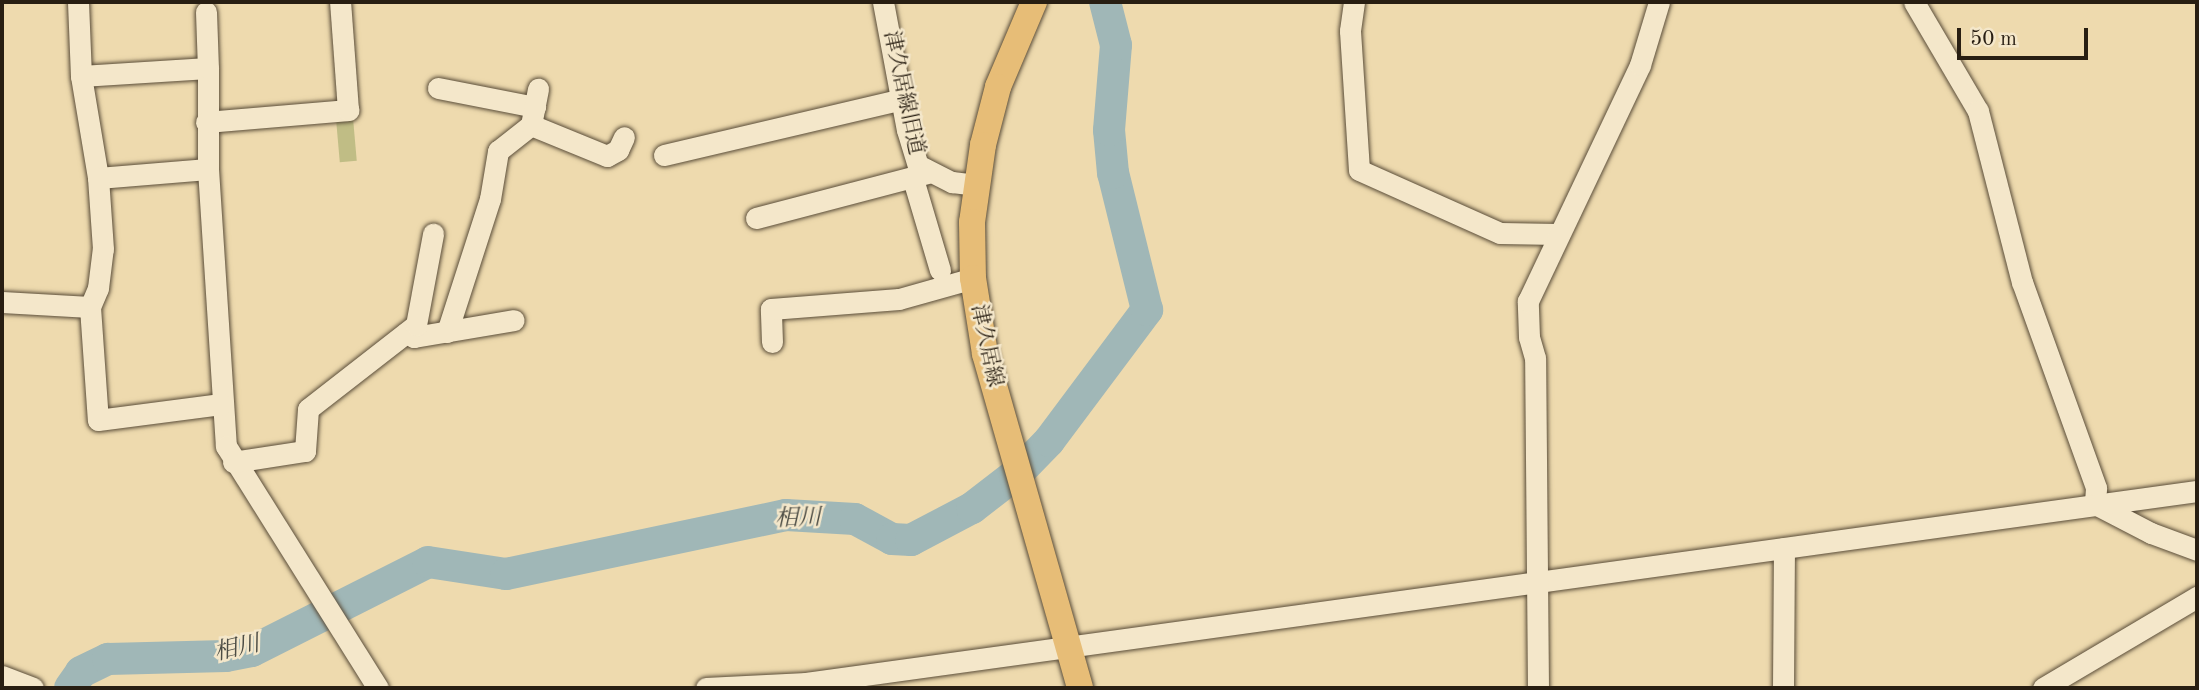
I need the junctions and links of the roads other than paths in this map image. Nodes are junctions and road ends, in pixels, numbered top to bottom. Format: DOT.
graph roads {
  1 [pos="78,2"];
  2 [pos="340,2"];
  3 [pos="883,2"];
  4 [pos="1034,2"];
  5 [pos="1354,2"];
  6 [pos="1659,2"];
  7 [pos="1914,2"];
  8 [pos="206,12"];
  9 [pos="208,68"];
  10 [pos="81,76"];
  11 [pos="438,88"];
  12 [pos="902,99"];
  13 [pos="535,107"];
  14 [pos="206,122"];
  15 [pos="624,137"];
  16 [pos="664,155"];
  17 [pos="208,169"];
  18 [pos="920,176"];
  19 [pos="98,178"];
  20 [pos="976,185"];
  21 [pos="756,218"];
  22 [pos="433,234"];
  23 [pos="1558,234"];
  24 [pos="940,270"];
  25 [pos="973,278"];
  26 [pos="2,302"];
  27 [pos="90,307"];
  28 [pos="514,320"];
  29 [pos="447,332"];
  30 [pos="406,333"];
  31 [pos="772,342"];
  32 [pos="220,404"];
  33 [pos="233,463"];
  34 [pos="2197,491"];
  35 [pos="2095,504"];
  36 [pos="1784,548"];
  37 [pos="2197,550"];
  38 [pos="1537,581"];
  39 [pos="2197,597"];
  40 [pos="1066,646"];
  41 [pos="2,676"];
  42 [pos="375,684"];
  43 [pos="826,684"];
  44 [pos="33,688"];
  45 [pos="706,688"];
  46 [pos="1080,688"];
  47 [pos="1538,688"];
  48 [pos="1783,688"];
  49 [pos="2043,688"];
  1 -- 10 [label="street"];
  2 -- 14 [label="street"];
  3 -- 12 [label="street, 津久居線旧道"];
  4 -- 20 [label="main road, 津久居線"];
  5 -- 23 [label="street"];
  6 -- 23 [label="street"];
  7 -- 35 [label="street"];
  8 -- 9 [label="street"];
  9 -- 10 [label="street"];
  9 -- 14 [label="street"];
  10 -- 19 [label="street"];
  11 -- 13 [label="street"];
  12 -- 16 [label="street"];
  12 -- 18 [label="street, 津久居線旧道"];
  13 -- 15 [label="street"];
  13 -- 29 [label="street"];
  14 -- 17 [label="street"];
  17 -- 19 [label="street"];
  17 -- 32 [label="street"];
  18 -- 20 [label="street, 津久居線旧道"];
  18 -- 21 [label="street"];
  18 -- 24 [label="street"];
  19 -- 27 [label="street"];
  20 -- 25 [label="main road, 津久居線"];
  22 -- 30 [label="street"];
  23 -- 38 [label="street"];
  25 -- 31 [label="street"];
  25 -- 40 [label="main road, 津久居線"];
  26 -- 27 [label="street"];
  27 -- 32 [label="street"];
  28 -- 29 [label="street"];
  29 -- 30 [label="street"];
  30 -- 33 [label="street"];
  32 -- 33 [label="street"];
  33 -- 42 [label="street"];
  34 -- 35 [label="street"];
  35 -- 36 [label="street"];
  35 -- 37 [label="street"];
  36 -- 38 [label="street"];
  36 -- 48 [label="street"];
  38 -- 40 [label="street"];
  38 -- 47 [label="street"];
  39 -- 49 [label="street"];
  40 -- 43 [label="street"];
  40 -- 46 [label="main road, 津久居線"];
  41 -- 44 [label="street"];
  43 -- 45 [label="street"];
}
